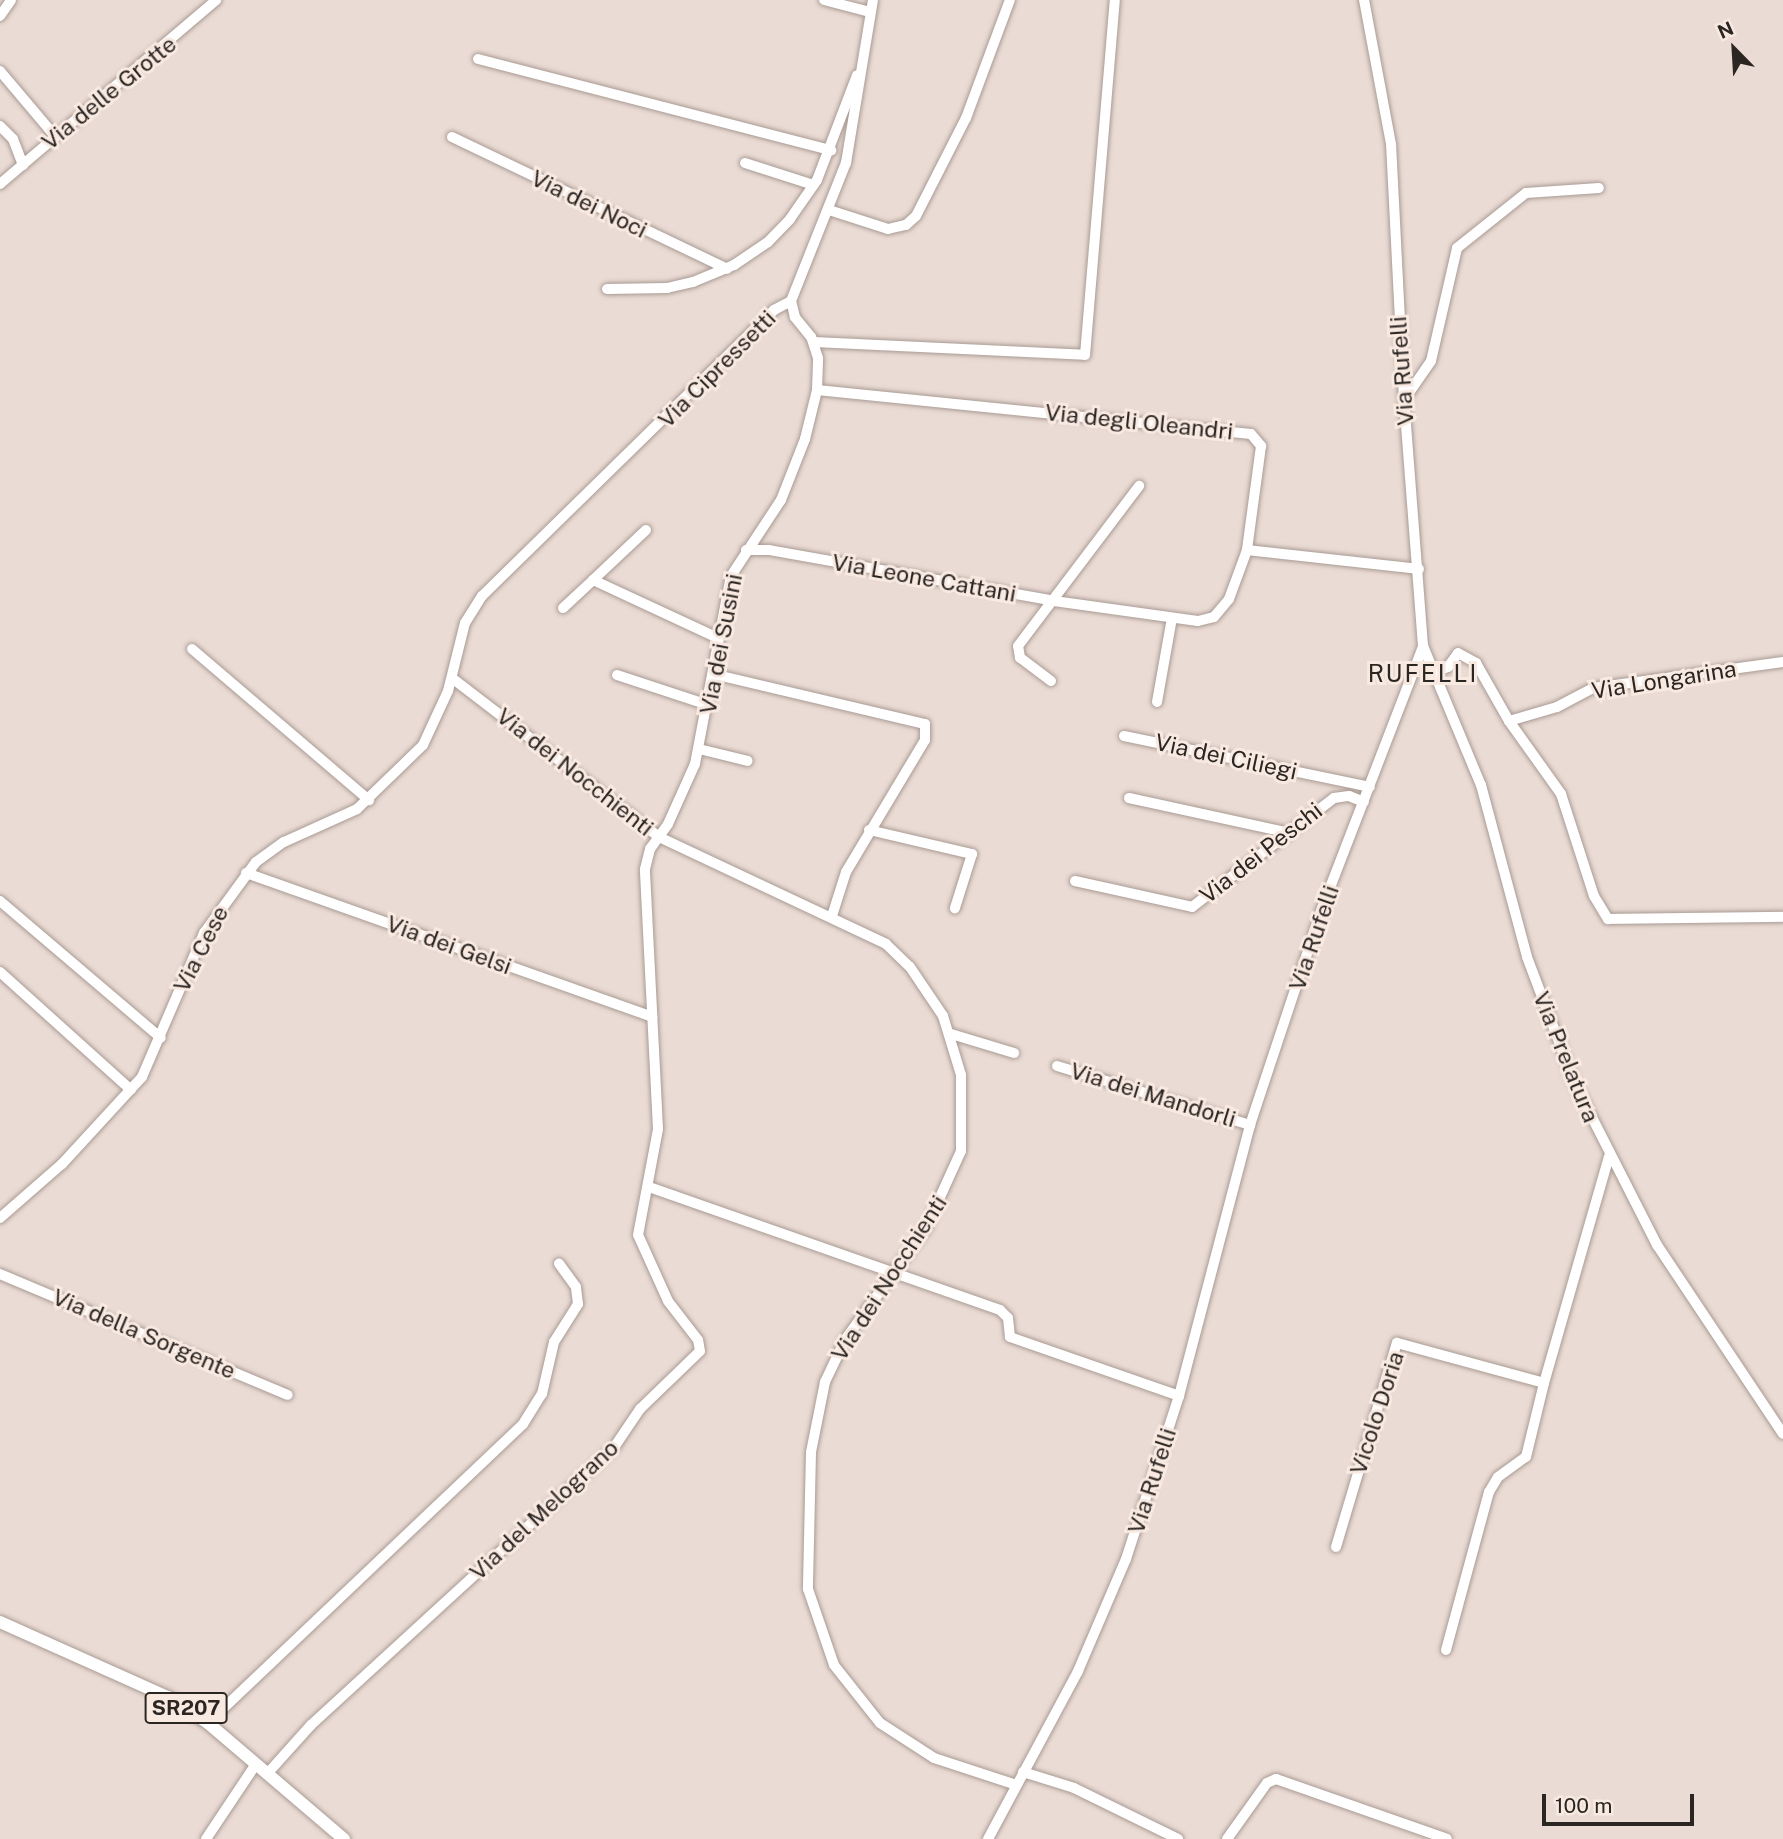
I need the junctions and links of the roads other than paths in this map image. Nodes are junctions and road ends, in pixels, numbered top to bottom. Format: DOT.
graph roads {
  1 [pos="11,0"];
  2 [pos="216,0"];
  3 [pos="824,0"];
  4 [pos="1010,0"];
  5 [pos="1115,0"];
  6 [pos="1364,0"];
  7 [pos="871,6"];
  8 [pos="0,16"];
  9 [pos="478,59"];
  10 [pos="0,71"];
  11 [pos="859,73"];
  12 [pos="0,126"];
  13 [pos="55,136"];
  14 [pos="452,137"];
  15 [pos="831,150"];
  16 [pos="745,163"];
  17 [pos="23,165"];
  18 [pos="0,184"];
  19 [pos="814,185"];
  20 [pos="1599,188"];
  21 [pos="829,210"];
  22 [pos="727,269"];
  23 [pos="607,289"];
  24 [pos="791,301"];
  25 [pos="814,342"];
  26 [pos="817,390"];
  27 [pos="1404,400"];
  28 [pos="1139,486"];
  29 [pos="646,530"];
  30 [pos="761,536"];
  31 [pos="746,550"];
  32 [pos="1247,550"];
  33 [pos="794,555"];
  34 [pos="1419,569"];
  35 [pos="593,580"];
  36 [pos="1054,601"];
  37 [pos="563,608"];
  38 [pos="1172,618"];
  39 [pos="718,638"];
  40 [pos="1423,646"];
  41 [pos="192,649"];
  42 [pos="1783,662"];
  43 [pos="1436,671"];
  44 [pos="713,674"];
  45 [pos="617,675"];
  46 [pos="452,678"];
  47 [pos="1051,681"];
  48 [pos="1157,702"];
  49 [pos="708,705"];
  50 [pos="1509,721"];
  51 [pos="1124,736"];
  52 [pos="699,749"];
  53 [pos="748,761"];
  54 [pos="1370,787"];
  55 [pos="1129,798"];
  56 [pos="369,800"];
  57 [pos="1364,802"];
  58 [pos="869,830"];
  59 [pos="1289,833"];
  60 [pos="659,837"];
  61 [pos="246,873"];
  62 [pos="1075,881"];
  63 [pos="0,901"];
  64 [pos="956,908"];
  65 [pos="832,916"];
  66 [pos="1783,917"];
  67 [pos="0,972"];
  68 [pos="652,1017"];
  69 [pos="951,1034"];
  70 [pos="161,1038"];
  71 [pos="1014,1053"];
  72 [pos="1057,1066"];
  73 [pos="131,1090"];
  74 [pos="1250,1125"];
  75 [pos="1609,1157"];
  76 [pos="649,1188"];
  77 [pos="0,1218"];
  78 [pos="559,1264"];
  79 [pos="897,1273"];
  80 [pos="0,1274"];
  81 [pos="1544,1383"];
  82 [pos="288,1395"];
  83 [pos="1179,1396"];
  84 [pos="1783,1434"];
  85 [pos="1336,1547"];
  86 [pos="0,1622"];
  87 [pos="1446,1650"];
  88 [pos="208,1723"];
  89 [pos="256,1764"];
  90 [pos="1024,1772"];
  91 [pos="267,1774"];
  92 [pos="1016,1784"];
  93 [pos="206,1839"];
  94 [pos="344,1839"];
  95 [pos="988,1839"];
  96 [pos="1178,1839"];
  97 [pos="1227,1839"];
  98 [pos="1447,1839"];
  1 -- 8 [label="street"];
  2 -- 13 [label="street, Via delle Grotte"];
  3 -- 7 [label="street"];
  4 -- 21 [label="street"];
  5 -- 25 [label="street"];
  6 -- 27 [label="street, Via Rufelli"];
  7 -- 11 [label="street, Via Cipressetti"];
  9 -- 15 [label="street"];
  10 -- 13 [label="street"];
  11 -- 15 [label="street"];
  11 -- 21 [label="street, Via Cipressetti"];
  12 -- 17 [label="street"];
  13 -- 17 [label="street, Via delle Grotte"];
  14 -- 22 [label="street, Via dei Noci"];
  15 -- 19 [label="street"];
  16 -- 19 [label="street"];
  17 -- 18 [label="street, Via delle Grotte"];
  19 -- 22 [label="street"];
  20 -- 27 [label="street"];
  21 -- 24 [label="street, Via Cipressetti"];
  22 -- 23 [label="street"];
  24 -- 25 [label="street"];
  24 -- 46 [label="street, Via Cipressetti"];
  25 -- 26 [label="street, Via dei Susini"];
  26 -- 30 [label="street, Via dei Susini"];
  26 -- 32 [label="street, Via degli Oleandri"];
  27 -- 34 [label="street, Via Rufelli"];
  28 -- 36 [label="street, Via Leone Cattani"];
  29 -- 35 [label="street"];
  30 -- 31 [label="street, Via dei Susini"];
  30 -- 33 [label="street, Via Leone Cattani"];
  31 -- 33 [label="street, Via Leone Cattani"];
  31 -- 39 [label="street, Via dei Susini"];
  32 -- 34 [label="street"];
  32 -- 38 [label="street, Via Leone Cattani"];
  33 -- 36 [label="street, Via Leone Cattani"];
  34 -- 40 [label="street, Via Rufelli"];
  35 -- 37 [label="street"];
  35 -- 39 [label="street"];
  36 -- 38 [label="street, Via Leone Cattani"];
  36 -- 47 [label="street, Via Leone Cattani"];
  38 -- 48 [label="street"];
  39 -- 44 [label="street, Via dei Susini"];
  40 -- 43 [label="street, Via Prelatura"];
  40 -- 54 [label="street, Via Rufelli"];
  41 -- 56 [label="street"];
  42 -- 50 [label="street, Via Longarina"];
  43 -- 50 [label="street"];
  43 -- 75 [label="street, Via Prelatura"];
  44 -- 49 [label="street, Via dei Susini"];
  44 -- 58 [label="street"];
  45 -- 49 [label="street"];
  46 -- 56 [label="street, Via Cese"];
  46 -- 60 [label="street, Via dei Nocchienti"];
  49 -- 52 [label="street, Via dei Susini"];
  50 -- 66 [label="street"];
  51 -- 54 [label="street, Via dei Ciliegi"];
  52 -- 53 [label="street"];
  52 -- 60 [label="street, Via dei Susini"];
  54 -- 57 [label="street, Via Rufelli"];
  55 -- 59 [label="street"];
  56 -- 61 [label="street, Via Cese"];
  57 -- 59 [label="street, Via dei Peschi"];
  57 -- 74 [label="street, Via Rufelli"];
  58 -- 64 [label="street"];
  58 -- 65 [label="street"];
  59 -- 62 [label="street, Via dei Peschi"];
  60 -- 65 [label="street, Via dei Nocchienti"];
  60 -- 68 [label="street, Via del Melograno"];
  61 -- 68 [label="street, Via dei Gelsi"];
  61 -- 70 [label="street, Via Cese"];
  63 -- 70 [label="street"];
  65 -- 69 [label="street, Via dei Nocchienti"];
  67 -- 73 [label="street"];
  68 -- 76 [label="street, Via del Melograno"];
  69 -- 71 [label="street"];
  69 -- 79 [label="street, Via dei Nocchienti"];
  70 -- 73 [label="street, Via Cese"];
  72 -- 74 [label="street, Via dei Mandorli"];
  73 -- 77 [label="street, Via Cese"];
  74 -- 83 [label="street, Via Rufelli"];
  75 -- 81 [label="street"];
  75 -- 84 [label="street, Via Prelatura"];
  76 -- 79 [label="street"];
  76 -- 91 [label="street, Via del Melograno"];
  78 -- 88 [label="street"];
  79 -- 83 [label="street"];
  79 -- 92 [label="street, Via dei Nocchienti"];
  80 -- 82 [label="street, Via della Sorgente"];
  81 -- 85 [label="street, Vicolo Doria"];
  81 -- 87 [label="street"];
  83 -- 90 [label="street, Via Rufelli"];
  86 -- 88 [label="main road, SR207"];
  88 -- 89 [label="main road, SR207"];
  89 -- 91 [label="main road, SR207"];
  89 -- 93 [label="street"];
  90 -- 92 [label="street, Via Rufelli"];
  90 -- 96 [label="street"];
  91 -- 94 [label="main road, SR207"];
  92 -- 95 [label="street, Via Rufelli"];
  97 -- 98 [label="street"];
}
